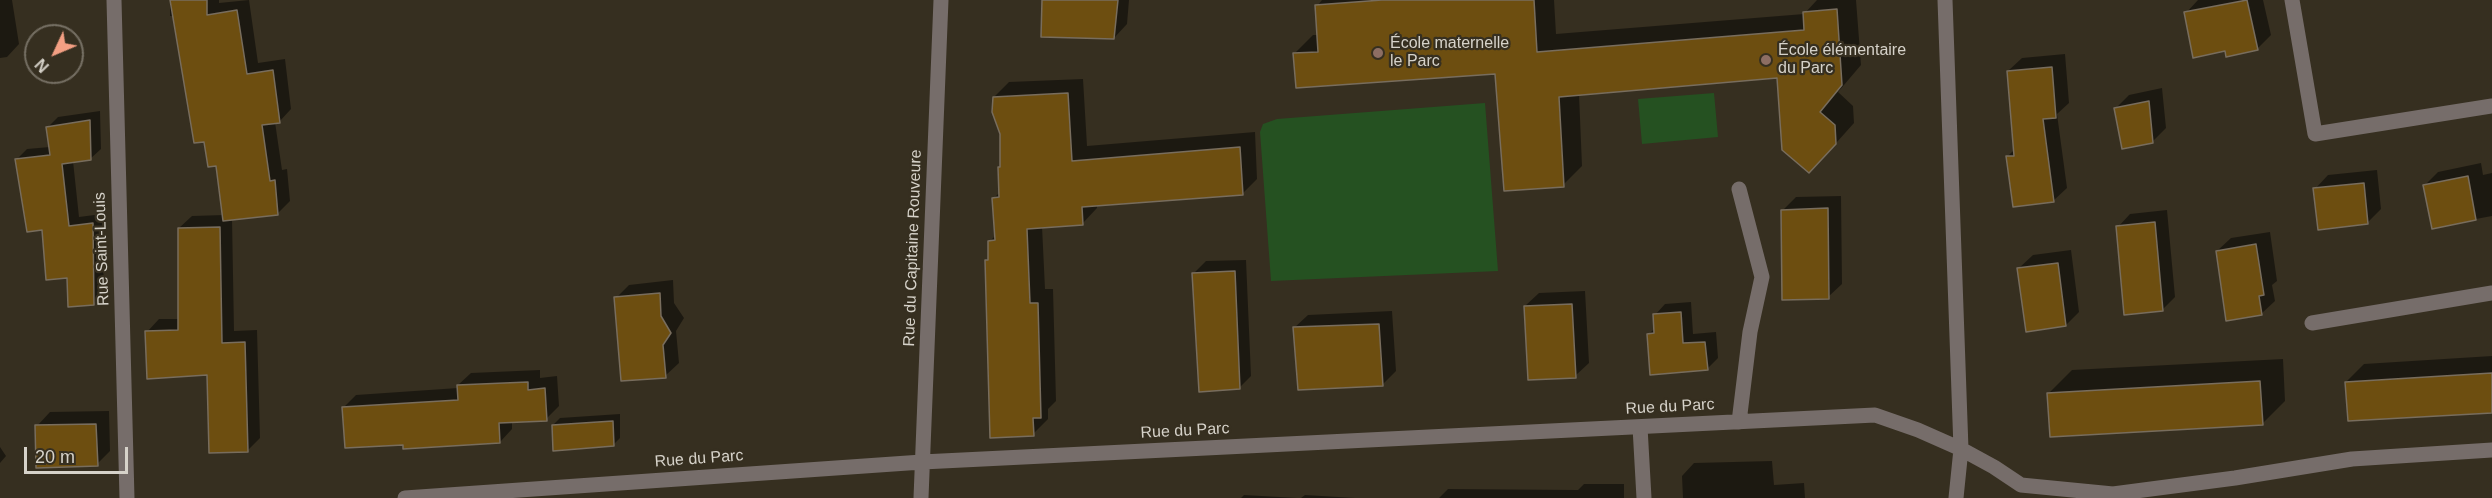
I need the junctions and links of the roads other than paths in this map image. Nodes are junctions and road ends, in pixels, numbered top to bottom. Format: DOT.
graph roads {
  1 [pos="114,0"];
  2 [pos="941,0"];
  3 [pos="1945,0"];
  4 [pos="2292,0"];
  5 [pos="2492,106"];
  6 [pos="1739,189"];
  7 [pos="2492,292"];
  8 [pos="2312,323"];
  9 [pos="1739,422"];
  10 [pos="1640,427"];
  11 [pos="1961,449"];
  12 [pos="2492,450"];
  13 [pos="922,462"];
  14 [pos="2057,493"];
  15 [pos="127,498"];
  16 [pos="405,498"];
  17 [pos="921,498"];
  18 [pos="1644,498"];
  19 [pos="1956,498"];
  1 -- 15 [label="street, Rue Saint-Louis"];
  2 -- 13 [label="street, Rue du Capitaine Rouveure"];
  3 -- 11 [label="street"];
  4 -- 5 [label="street"];
  6 -- 9 [label="street"];
  7 -- 8 [label="street"];
  9 -- 10 [label="street, Rue du Parc"];
  9 -- 11 [label="street, Rue du Parc"];
  10 -- 13 [label="street, Rue du Parc"];
  10 -- 18 [label="street"];
  11 -- 14 [label="street, Rue du Parc"];
  11 -- 19 [label="street"];
  12 -- 14 [label="street, Rue du Parc"];
  13 -- 16 [label="street, Rue du Parc"];
  13 -- 17 [label="street, Rue du Capitaine Rouveure"];
}
